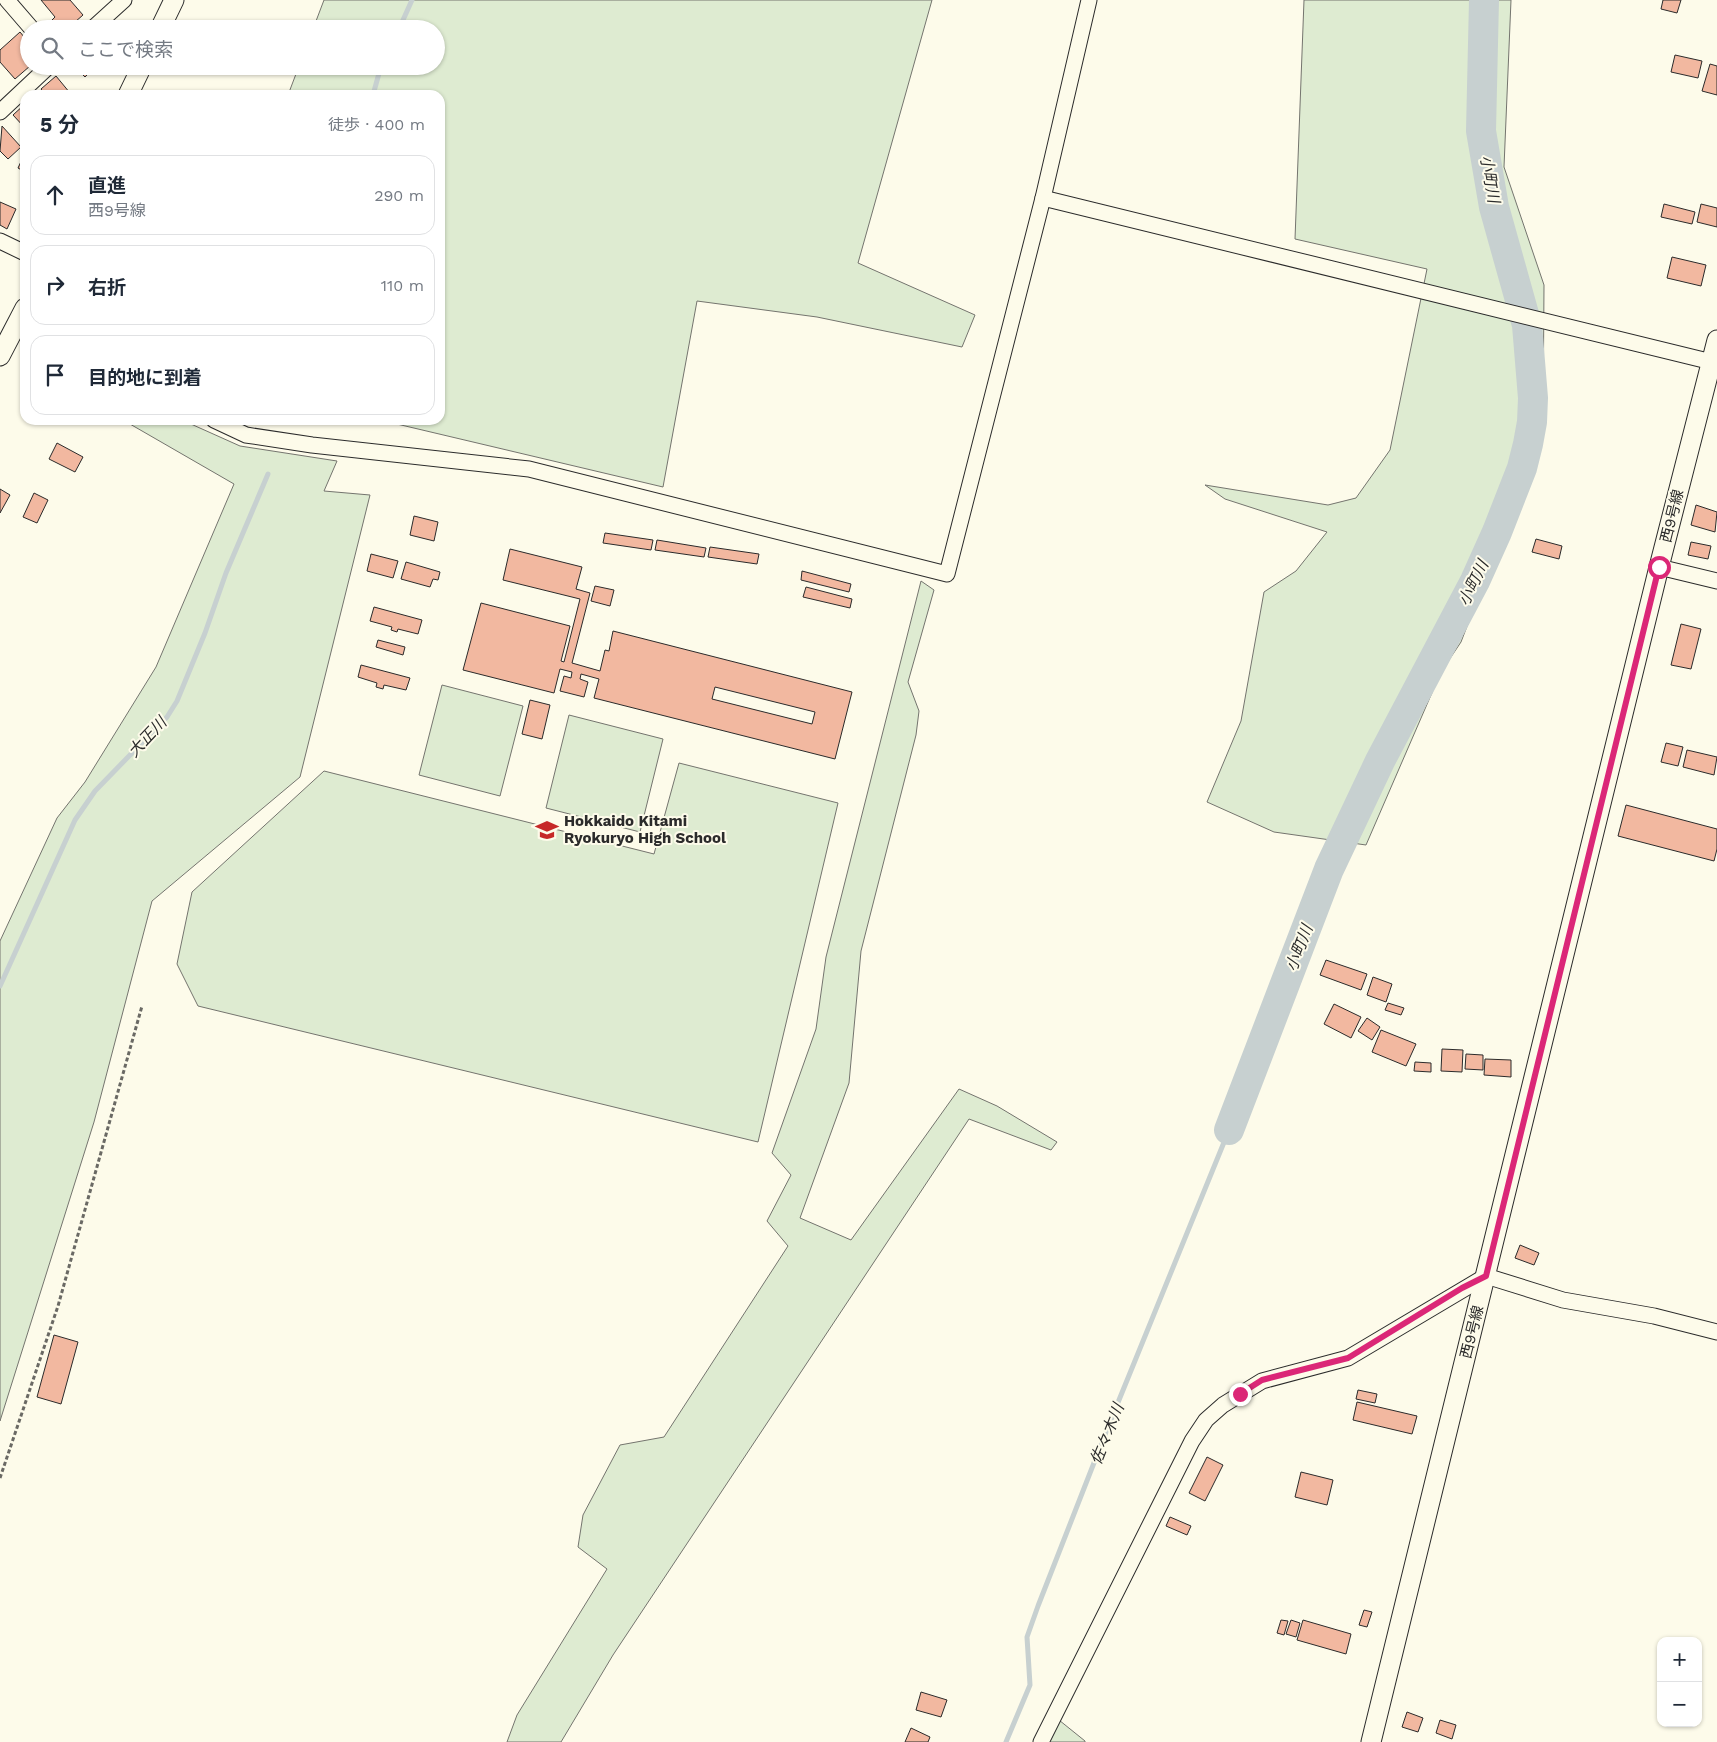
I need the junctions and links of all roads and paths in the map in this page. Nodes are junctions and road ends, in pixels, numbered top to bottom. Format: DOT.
graph roads {
  1 [pos="7,0"];
  2 [pos="124,0"];
  3 [pos="174,0"];
  4 [pos="1089,0"];
  5 [pos="24,20"];
  6 [pos="102,20"];
  7 [pos="164,20"];
  8 [pos="40,75"];
  9 [pos="138,75"];
  10 [pos="24,90"];
  11 [pos="130,90"];
  12 [pos="20,94"];
  13 [pos="0,112"];
  14 [pos="1043,198"];
  15 [pos="0,241"];
  16 [pos="20,251"];
  17 [pos="20,322"];
  18 [pos="1717,340"];
  19 [pos="0,356"];
  20 [pos="1712,362"];
  21 [pos="225,425"];
  22 [pos="1659,567"];
  23 [pos="1717,582"];
  24 [pos="142,1006"];
  25 [pos="1486,1276"];
  26 [pos="1717,1332"];
  27 [pos="0,1478"];
  28 [pos="1041,1742"];
  29 [pos="1371,1742"];
  1 -- 5 [label="street"];
  2 -- 6 [label="street"];
  3 -- 7 [label="street"];
  4 -- 14 [label="street"];
  8 -- 10 [label="street"];
  9 -- 11 [label="street"];
  12 -- 13 [label="street"];
  14 -- 20 [label="street"];
  14 -- 21 [label="street"];
  15 -- 16 [label="street"];
  17 -- 19 [label="street"];
  18 -- 20 [label="street, 西9号線"];
  20 -- 22 [label="street, 西9号線"];
  22 -- 23 [label="street"];
  22 -- 25 [label="street, 西9号線"];
  24 -- 27 [label="path"];
  25 -- 26 [label="street"];
  25 -- 28 [label="street"];
  25 -- 29 [label="street, 西9号線"];
}
